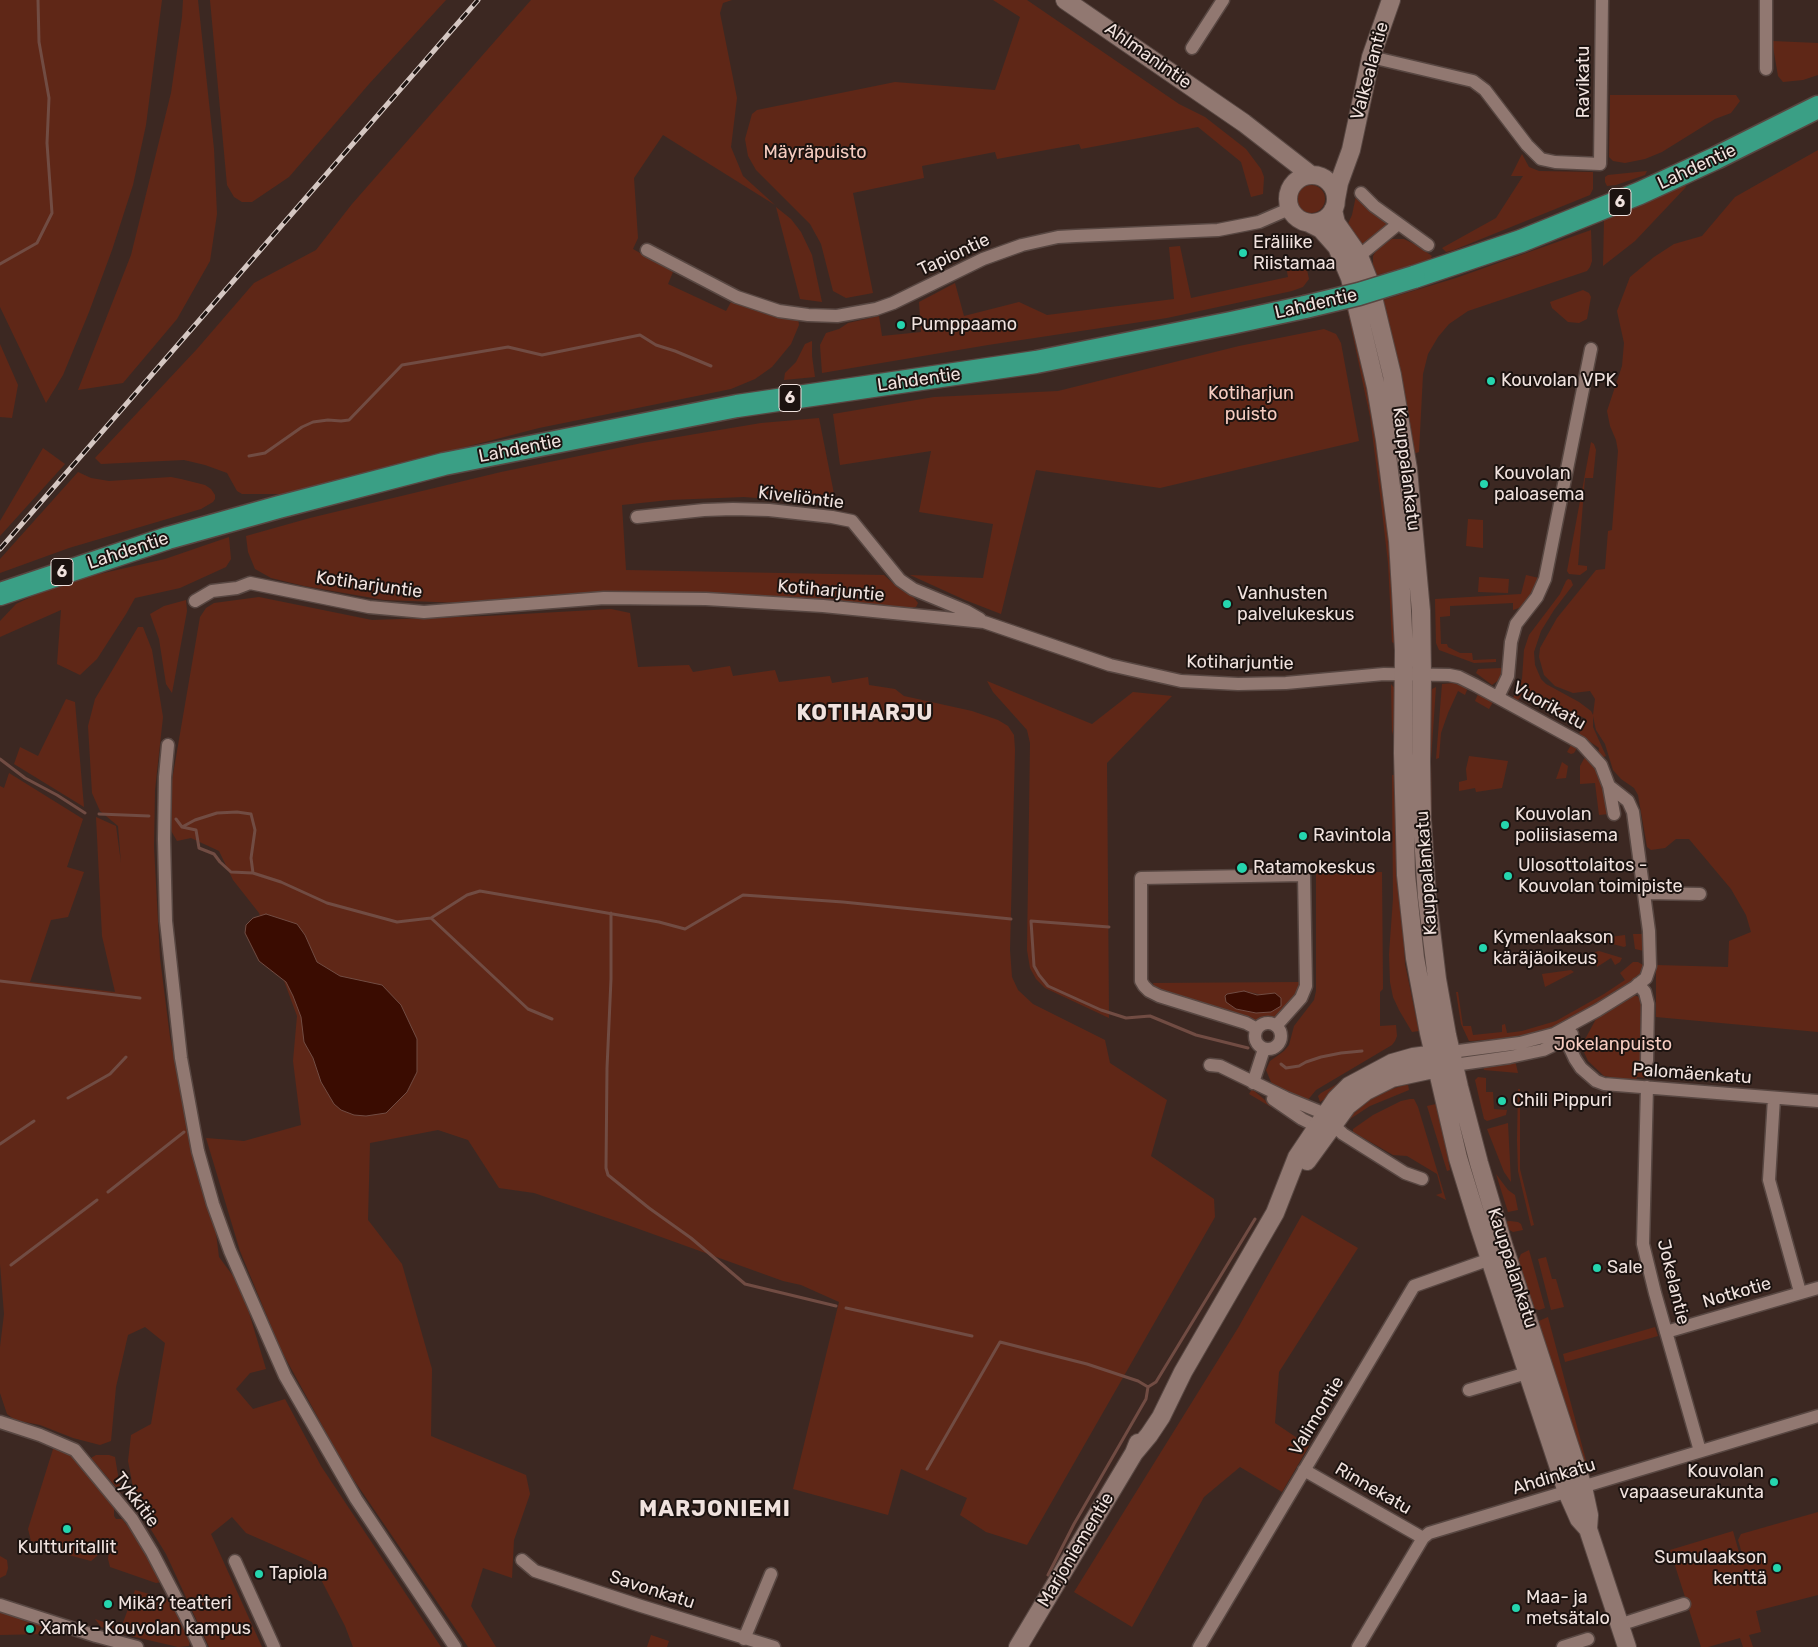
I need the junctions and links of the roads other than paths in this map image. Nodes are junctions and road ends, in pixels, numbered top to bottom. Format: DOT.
graph roads {
  1 [pos="1065,0"];
  2 [pos="1223,0"];
  3 [pos="1391,0"];
  4 [pos="1602,0"];
  5 [pos="1766,0"];
  6 [pos="1192,48"];
  7 [pos="1371,57"];
  8 [pos="1766,69"];
  9 [pos="1818,107"];
  10 [pos="1230,114"];
  11 [pos="1352,144"];
  12 [pos="1315,176"];
  13 [pos="1290,188"];
  14 [pos="1360,193"];
  15 [pos="1334,204"];
  16 [pos="1289,209"];
  17 [pos="1309,223"];
  18 [pos="1398,224"];
  19 [pos="1428,244"];
  20 [pos="647,250"];
  21 [pos="1359,256"];
  22 [pos="1591,349"];
  23 [pos="637,517"];
  24 [pos="0,594"];
  25 [pos="194,601"];
  26 [pos="984,622"];
  27 [pos="1404,674"];
  28 [pos="1422,675"];
  29 [pos="1498,697"];
  30 [pos="168,744"];
  31 [pos="1609,786"];
  32 [pos="1614,814"];
  33 [pos="1645,893"];
  34 [pos="1700,894"];
  35 [pos="1643,979"];
  36 [pos="1276,1026"];
  37 [pos="1257,1029"];
  38 [pos="1564,1035"];
  39 [pos="1264,1049"];
  40 [pos="1444,1060"];
  41 [pos="1647,1061"];
  42 [pos="1210,1065"];
  43 [pos="1254,1083"];
  44 [pos="1647,1087"];
  45 [pos="1774,1098"];
  46 [pos="1818,1101"];
  47 [pos="1329,1127"];
  48 [pos="1422,1179"];
  49 [pos="1507,1253"];
  50 [pos="1490,1259"];
  51 [pos="1818,1288"];
  52 [pos="1800,1292"];
  53 [pos="1666,1332"];
  54 [pos="1527,1373"];
  55 [pos="1469,1390"];
  56 [pos="1818,1416"];
  57 [pos="0,1422"];
  58 [pos="1700,1451"];
  59 [pos="1304,1470"];
  60 [pos="1575,1489"];
  61 [pos="1423,1538"];
  62 [pos="522,1560"];
  63 [pos="235,1561"];
  64 [pos="771,1574"];
  65 [pos="1684,1604"];
  66 [pos="0,1605"];
  67 [pos="1619,1625"];
  68 [pos="744,1639"];
  69 [pos="1588,1639"];
  70 [pos="137,1647"];
  71 [pos="200,1647"];
  72 [pos="274,1647"];
  73 [pos="455,1647"];
  74 [pos="774,1647"];
  75 [pos="1018,1647"];
  76 [pos="1199,1647"];
  77 [pos="1358,1647"];
  78 [pos="1563,1647"];
  79 [pos="1627,1647"];
  1 -- 10 [label="main road, Ahlmanintie"];
  2 -- 6 [label="street"];
  3 -- 7 [label="main road, Valkealantie"];
  4 -- 7 [label="street, Ravikatu"];
  5 -- 8 [label="street"];
  7 -- 11 [label="main road, Valkealantie"];
  9 -- 24 [label="highway, Lahdentie / 6, bridge"];
  10 -- 12 [label="main road, Ahlmanintie"];
  10 -- 13 [label="main road, Ahlmanintie"];
  11 -- 12 [label="main road, Valkealantie"];
  11 -- 15 [label="main road, Valkealantie"];
  12 -- 13 [label="main road"];
  12 -- 15 [label="main road"];
  13 -- 16 [label="main road"];
  14 -- 18 [label="street"];
  15 -- 17 [label="main road"];
  15 -- 21 [label="main road, Kauppalankatu"];
  16 -- 17 [label="main road"];
  16 -- 20 [label="street, Tapiontie"];
  17 -- 27 [label="main road, Kauppalankatu"];
  18 -- 19 [label="street"];
  18 -- 21 [label="street"];
  21 -- 28 [label="main road, Kauppalankatu"];
  22 -- 29 [label="street"];
  23 -- 26 [label="street, Kiveliöntie"];
  25 -- 26 [label="street, Kotiharjuntie"];
  26 -- 27 [label="street, Kotiharjuntie"];
  27 -- 28 [label="street, Vuorikatu"];
  27 -- 40 [label="main road, Kauppalankatu"];
  28 -- 29 [label="street, Vuorikatu"];
  28 -- 40 [label="main road, Kauppalankatu"];
  29 -- 31 [label="street, Vuorikatu"];
  30 -- 73 [label="street"];
  31 -- 32 [label="street"];
  31 -- 33 [label="street, Vuorikatu"];
  33 -- 34 [label="street"];
  33 -- 35 [label="street, Vuorikatu"];
  35 -- 38 [label="street"];
  35 -- 41 [label="street"];
  36 -- 37 [label="street"];
  36 -- 37 [label="street"];
  36 -- 39 [label="street"];
  37 -- 39 [label="street"];
  38 -- 40 [label="street"];
  38 -- 44 [label="street, Palomäenkatu"];
  39 -- 43 [label="street"];
  40 -- 47 [label="main road, Marjoniementie"];
  40 -- 49 [label="main road, Kauppalankatu"];
  40 -- 50 [label="main road, Kauppalankatu"];
  42 -- 43 [label="street"];
  43 -- 47 [label="street"];
  44 -- 45 [label="street, Palomäenkatu"];
  44 -- 53 [label="street, Jokelantie"];
  45 -- 46 [label="street, Palomäenkatu"];
  45 -- 52 [label="street"];
  47 -- 48 [label="street"];
  47 -- 75 [label="main road, Marjoniementie"];
  49 -- 50 [label="street, Valimontie"];
  49 -- 60 [label="main road, Kauppalankatu"];
  50 -- 54 [label="main road, Kauppalankatu"];
  50 -- 59 [label="street, Valimontie"];
  51 -- 52 [label="street, Notkotie"];
  52 -- 53 [label="street, Notkotie"];
  53 -- 58 [label="street, Jokelantie"];
  54 -- 55 [label="street"];
  54 -- 60 [label="main road, Kauppalankatu"];
  56 -- 58 [label="street, Ahdinkatu"];
  57 -- 71 [label="street, Tykkitie"];
  58 -- 60 [label="street, Ahdinkatu"];
  59 -- 61 [label="street, Rinnekatu"];
  59 -- 76 [label="street, Valimontie"];
  60 -- 61 [label="street, Ahdinkatu"];
  60 -- 67 [label="main road, Kauppalankatu"];
  61 -- 77 [label="street"];
  62 -- 68 [label="street, Savonkatu"];
  63 -- 72 [label="street"];
  64 -- 68 [label="street"];
  65 -- 67 [label="street"];
  66 -- 70 [label="street"];
  67 -- 79 [label="main road, Kauppalankatu"];
  68 -- 74 [label="street, Savonkatu"];
  69 -- 78 [label="street"];
}
